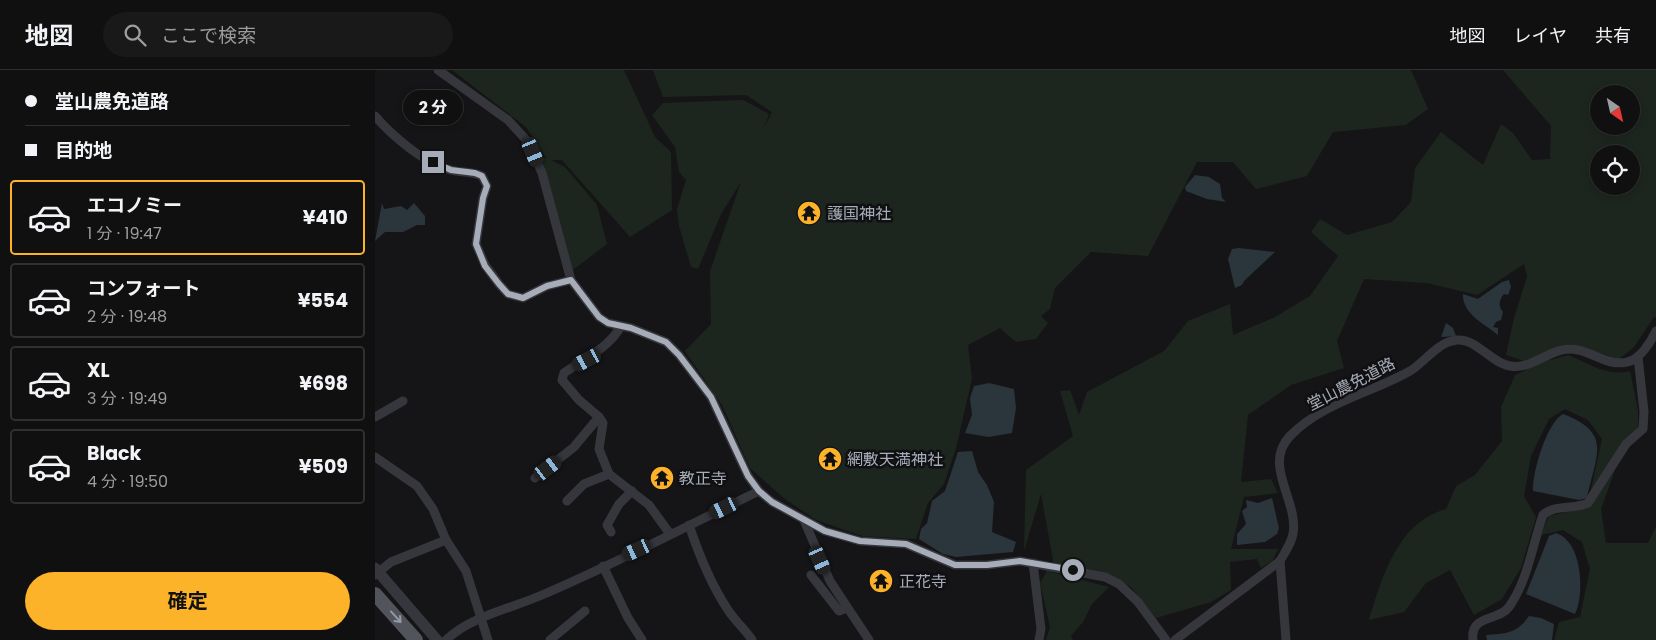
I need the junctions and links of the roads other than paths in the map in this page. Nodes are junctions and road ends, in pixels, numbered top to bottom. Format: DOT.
graph roads {
  1 [pos="438,70"];
  2 [pos="375,116"];
  3 [pos="571,280"];
  4 [pos="621,326"];
  5 [pos="1656,331"];
  6 [pos="1639,357"];
  7 [pos="403,402"];
  8 [pos="375,417"];
  9 [pos="599,417"];
  10 [pos="375,457"];
  11 [pos="609,474"];
  12 [pos="535,478"];
  13 [pos="632,491"];
  14 [pos="759,491"];
  15 [pos="567,501"];
  16 [pos="804,520"];
  17 [pos="689,525"];
  18 [pos="611,532"];
  19 [pos="670,534"];
  20 [pos="446,540"];
  21 [pos="1280,561"];
  22 [pos="1033,563"];
  23 [pos="603,566"];
  24 [pos="376,572"];
  25 [pos="811,575"];
  26 [pos="375,594"];
  27 [pos="847,608"];
  28 [pos="585,611"];
  29 [pos="483,618"];
  30 [pos="416,640"];
  31 [pos="437,640"];
  32 [pos="446,640"];
  33 [pos="488,640"];
  34 [pos="550,640"];
  35 [pos="642,640"];
  36 [pos="751,640"];
  37 [pos="869,640"];
  38 [pos="1039,640"];
  39 [pos="1166,640"];
  40 [pos="1175,640"];
  41 [pos="1286,640"];
  42 [pos="1473,640"];
  1 -- 3 [label="street"];
  2 -- 3 [label="street"];
  3 -- 4 [label="street"];
  4 -- 9 [label="street"];
  4 -- 14 [label="street"];
  5 -- 6 [label="street"];
  6 -- 21 [label="street, 堂山農免道路"];
  6 -- 42 [label="street"];
  7 -- 8 [label="street"];
  9 -- 11 [label="street"];
  9 -- 12 [label="street"];
  10 -- 20 [label="street"];
  11 -- 13 [label="street"];
  11 -- 15 [label="street"];
  13 -- 18 [label="street"];
  13 -- 19 [label="street"];
  14 -- 16 [label="street"];
  14 -- 17 [label="street"];
  16 -- 22 [label="street"];
  16 -- 27 [label="street"];
  17 -- 19 [label="street"];
  17 -- 36 [label="street"];
  19 -- 23 [label="street"];
  20 -- 24 [label="street"];
  20 -- 29 [label="street"];
  21 -- 40 [label="street, 堂山農免道路"];
  21 -- 41 [label="street"];
  22 -- 38 [label="street"];
  22 -- 39 [label="street"];
  23 -- 29 [label="street"];
  23 -- 35 [label="street"];
  24 -- 31 [label="street"];
  25 -- 27 [label="street"];
  26 -- 30 [label="main road, one-way"];
  27 -- 37 [label="street"];
  28 -- 34 [label="street"];
  29 -- 32 [label="street"];
  29 -- 33 [label="street"];
}
